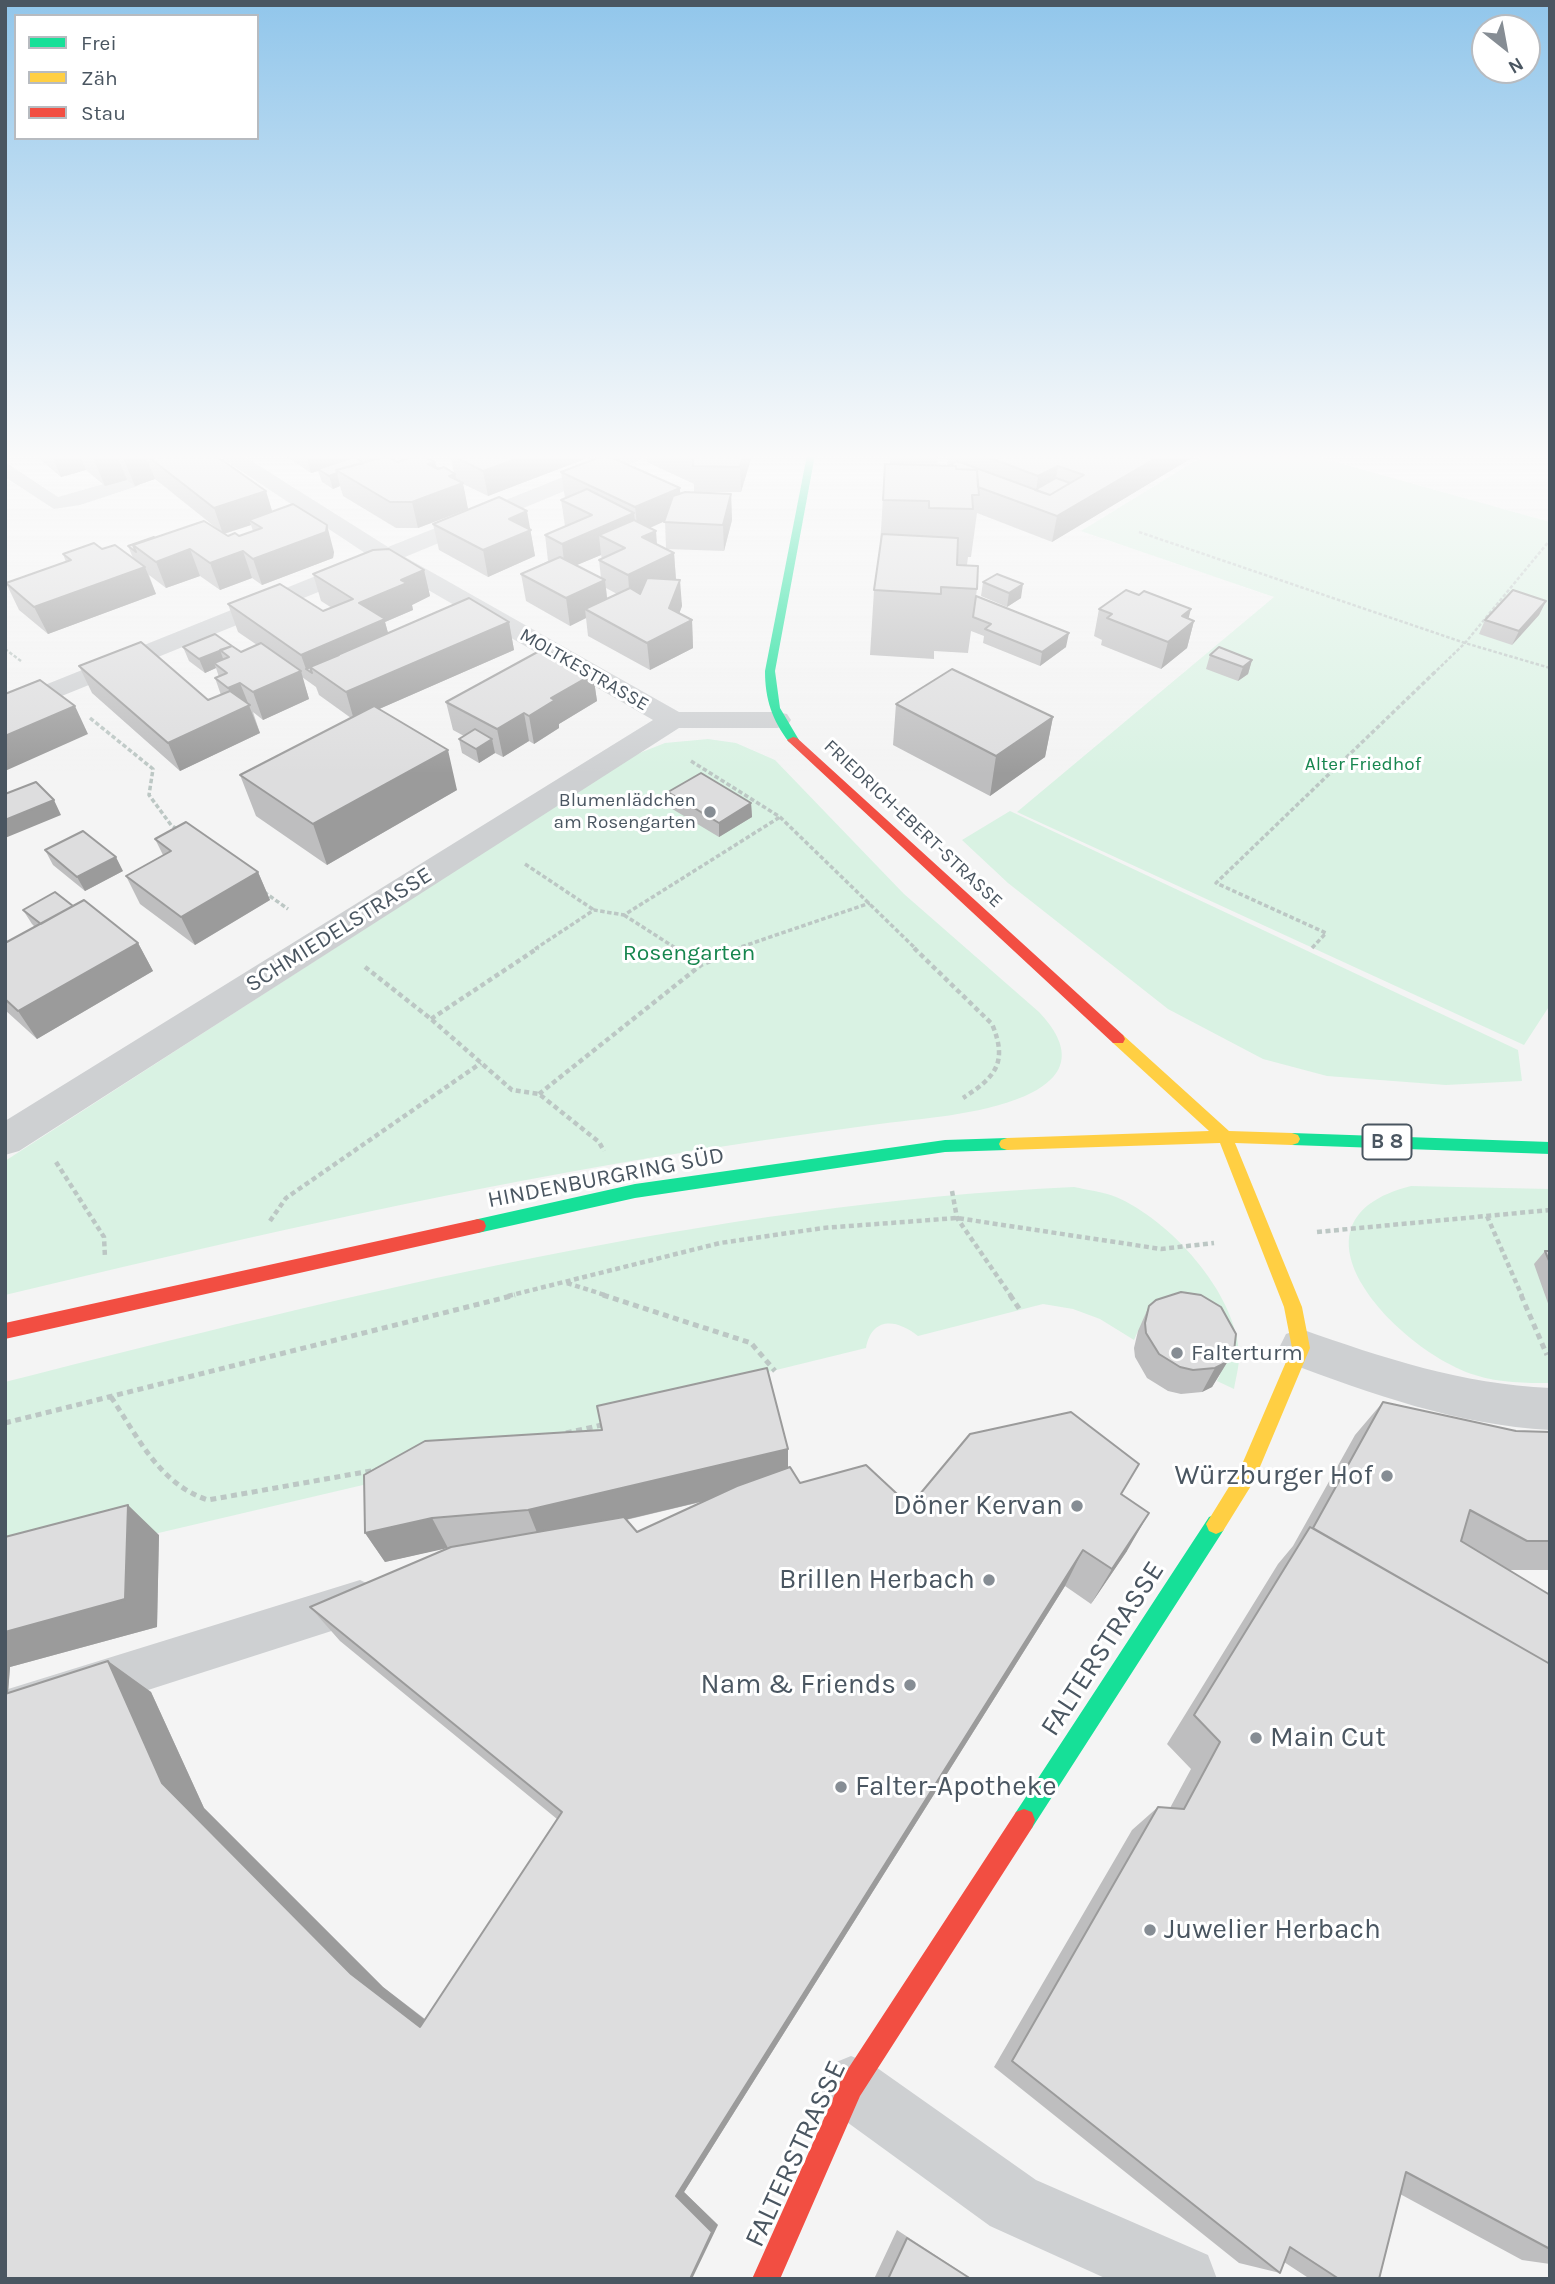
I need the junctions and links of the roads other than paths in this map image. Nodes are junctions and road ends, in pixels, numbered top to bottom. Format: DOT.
graph roads {
  1 [pos="368,562"];
  2 [pos="396,562"];
  3 [pos="791,562"];
  4 [pos="5,711"];
  5 [pos="673,720"];
  6 [pos="777,720"];
  7 [pos="1225,1137"];
  8 [pos="5,1140"];
  9 [pos="1550,1148"];
  10 [pos="5,1331"];
  11 [pos="1301,1348"];
  12 [pos="1550,1409"];
  13 [pos="394,1591"];
  14 [pos="5,1713"];
  15 [pos="851,2087"];
  16 [pos="766,2279"];
  17 [pos="1184,2279"];
  1 -- 4 [label="street"];
  2 -- 5 [label="street, MOLTKESTRASSE"];
  3 -- 6 [label="street, FRIEDRICH-EBERT-STRASSE"];
  5 -- 6 [label="street, MOLTKESTRASSE"];
  5 -- 8 [label="street, SCHMIEDELSTRASSE"];
  6 -- 7 [label="street, FRIEDRICH-EBERT-STRASSE"];
  7 -- 9 [label="street, B 8"];
  7 -- 10 [label="street, HINDENBURGRING SÜD"];
  7 -- 11 [label="street"];
  11 -- 12 [label="street"];
  11 -- 15 [label="street, FALTERSTRASSE"];
  13 -- 14 [label="lane"];
  15 -- 16 [label="street, FALTERSTRASSE"];
  15 -- 17 [label="street"];
}
